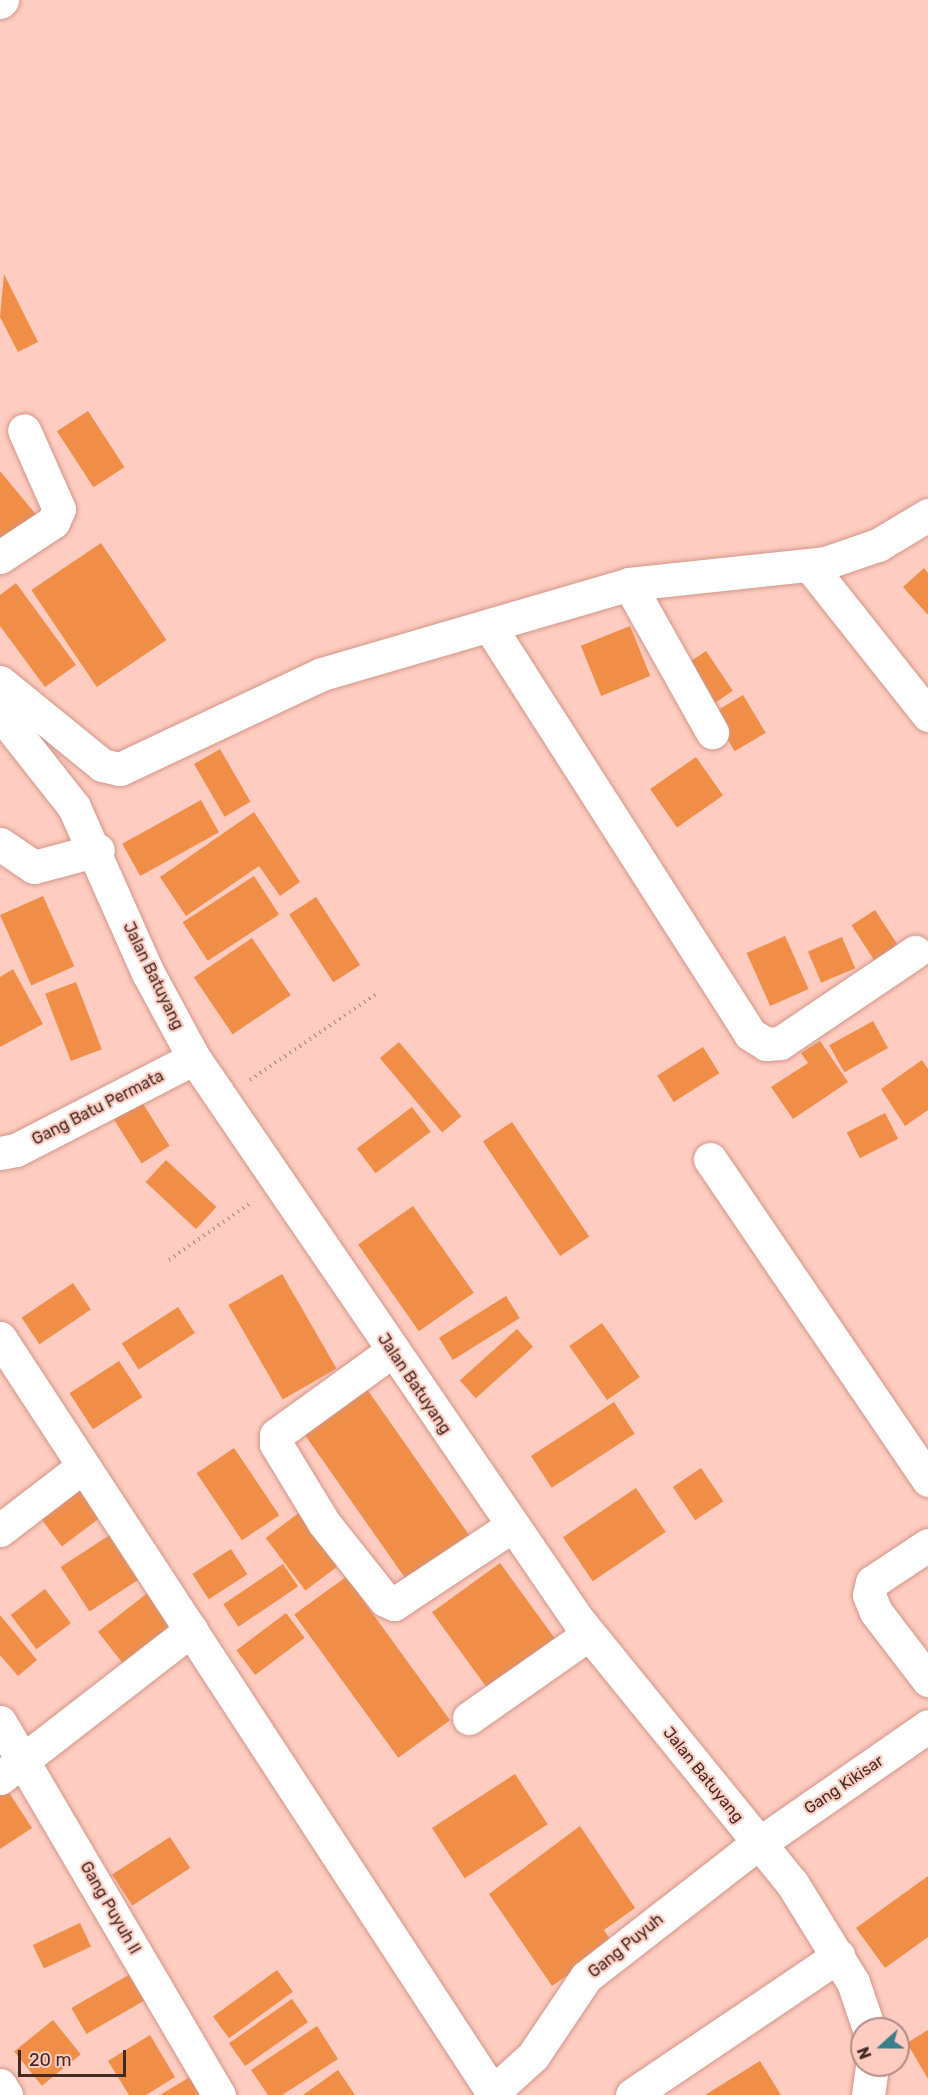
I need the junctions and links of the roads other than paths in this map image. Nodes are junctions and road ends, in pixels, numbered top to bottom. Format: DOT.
graph roads {
  1 [pos="24,430"];
  2 [pos="928,515"];
  3 [pos="0,557"];
  4 [pos="810,566"];
  5 [pos="629,584"];
  6 [pos="490,627"];
  7 [pos="0,682"];
  8 [pos="0,714"];
  9 [pos="928,715"];
  10 [pos="712,732"];
  11 [pos="0,844"];
  12 [pos="98,850"];
  13 [pos="915,952"];
  14 [pos="194,1058"];
  15 [pos="0,1153"];
  16 [pos="710,1159"];
  17 [pos="0,1338"];
  18 [pos="392,1352"];
  19 [pos="82,1467"];
  20 [pos="928,1479"];
  21 [pos="512,1526"];
  22 [pos="0,1530"];
  23 [pos="928,1545"];
  24 [pos="191,1630"];
  25 [pos="589,1634"];
  26 [pos="928,1680"];
  27 [pos="469,1718"];
  28 [pos="0,1722"];
  29 [pos="928,1726"];
  30 [pos="12,1770"];
  31 [pos="759,1844"];
  32 [pos="838,1956"];
  33 [pos="864,2017"];
  34 [pos="870,2077"];
  35 [pos="0,2085"];
  36 [pos="491,2094"];
  37 [pos="6,2095"];
  38 [pos="219,2095"];
  39 [pos="632,2095"];
  40 [pos="868,2095"];
  1 -- 3 [label="street"];
  2 -- 4 [label="street"];
  4 -- 5 [label="street"];
  4 -- 9 [label="street"];
  5 -- 6 [label="street"];
  5 -- 10 [label="street"];
  6 -- 7 [label="street"];
  6 -- 13 [label="street"];
  8 -- 12 [label="street, Jalan Batuyang"];
  11 -- 12 [label="street"];
  12 -- 14 [label="street, Jalan Batuyang"];
  14 -- 15 [label="street, Gang Batu Permata"];
  14 -- 18 [label="street, Jalan Batuyang"];
  16 -- 20 [label="street"];
  17 -- 19 [label="street"];
  18 -- 21 [label="street, Jalan Batuyang"];
  18 -- 21 [label="street"];
  19 -- 22 [label="street"];
  19 -- 24 [label="street"];
  21 -- 25 [label="street, Jalan Batuyang"];
  23 -- 26 [label="street"];
  24 -- 30 [label="street"];
  24 -- 36 [label="street"];
  25 -- 27 [label="street"];
  25 -- 31 [label="street, Jalan Batuyang"];
  28 -- 30 [label="street, Gang Puyuh II"];
  29 -- 31 [label="street, Gang Kikisar"];
  30 -- 38 [label="street, Gang Puyuh II"];
  31 -- 32 [label="street, Jalan Batuyang"];
  31 -- 36 [label="street, Gang Puyuh"];
  32 -- 33 [label="street, Jalan Batuyang"];
  32 -- 39 [label="street"];
  34 -- 40 [label="street"];
  35 -- 37 [label="street"];
}
